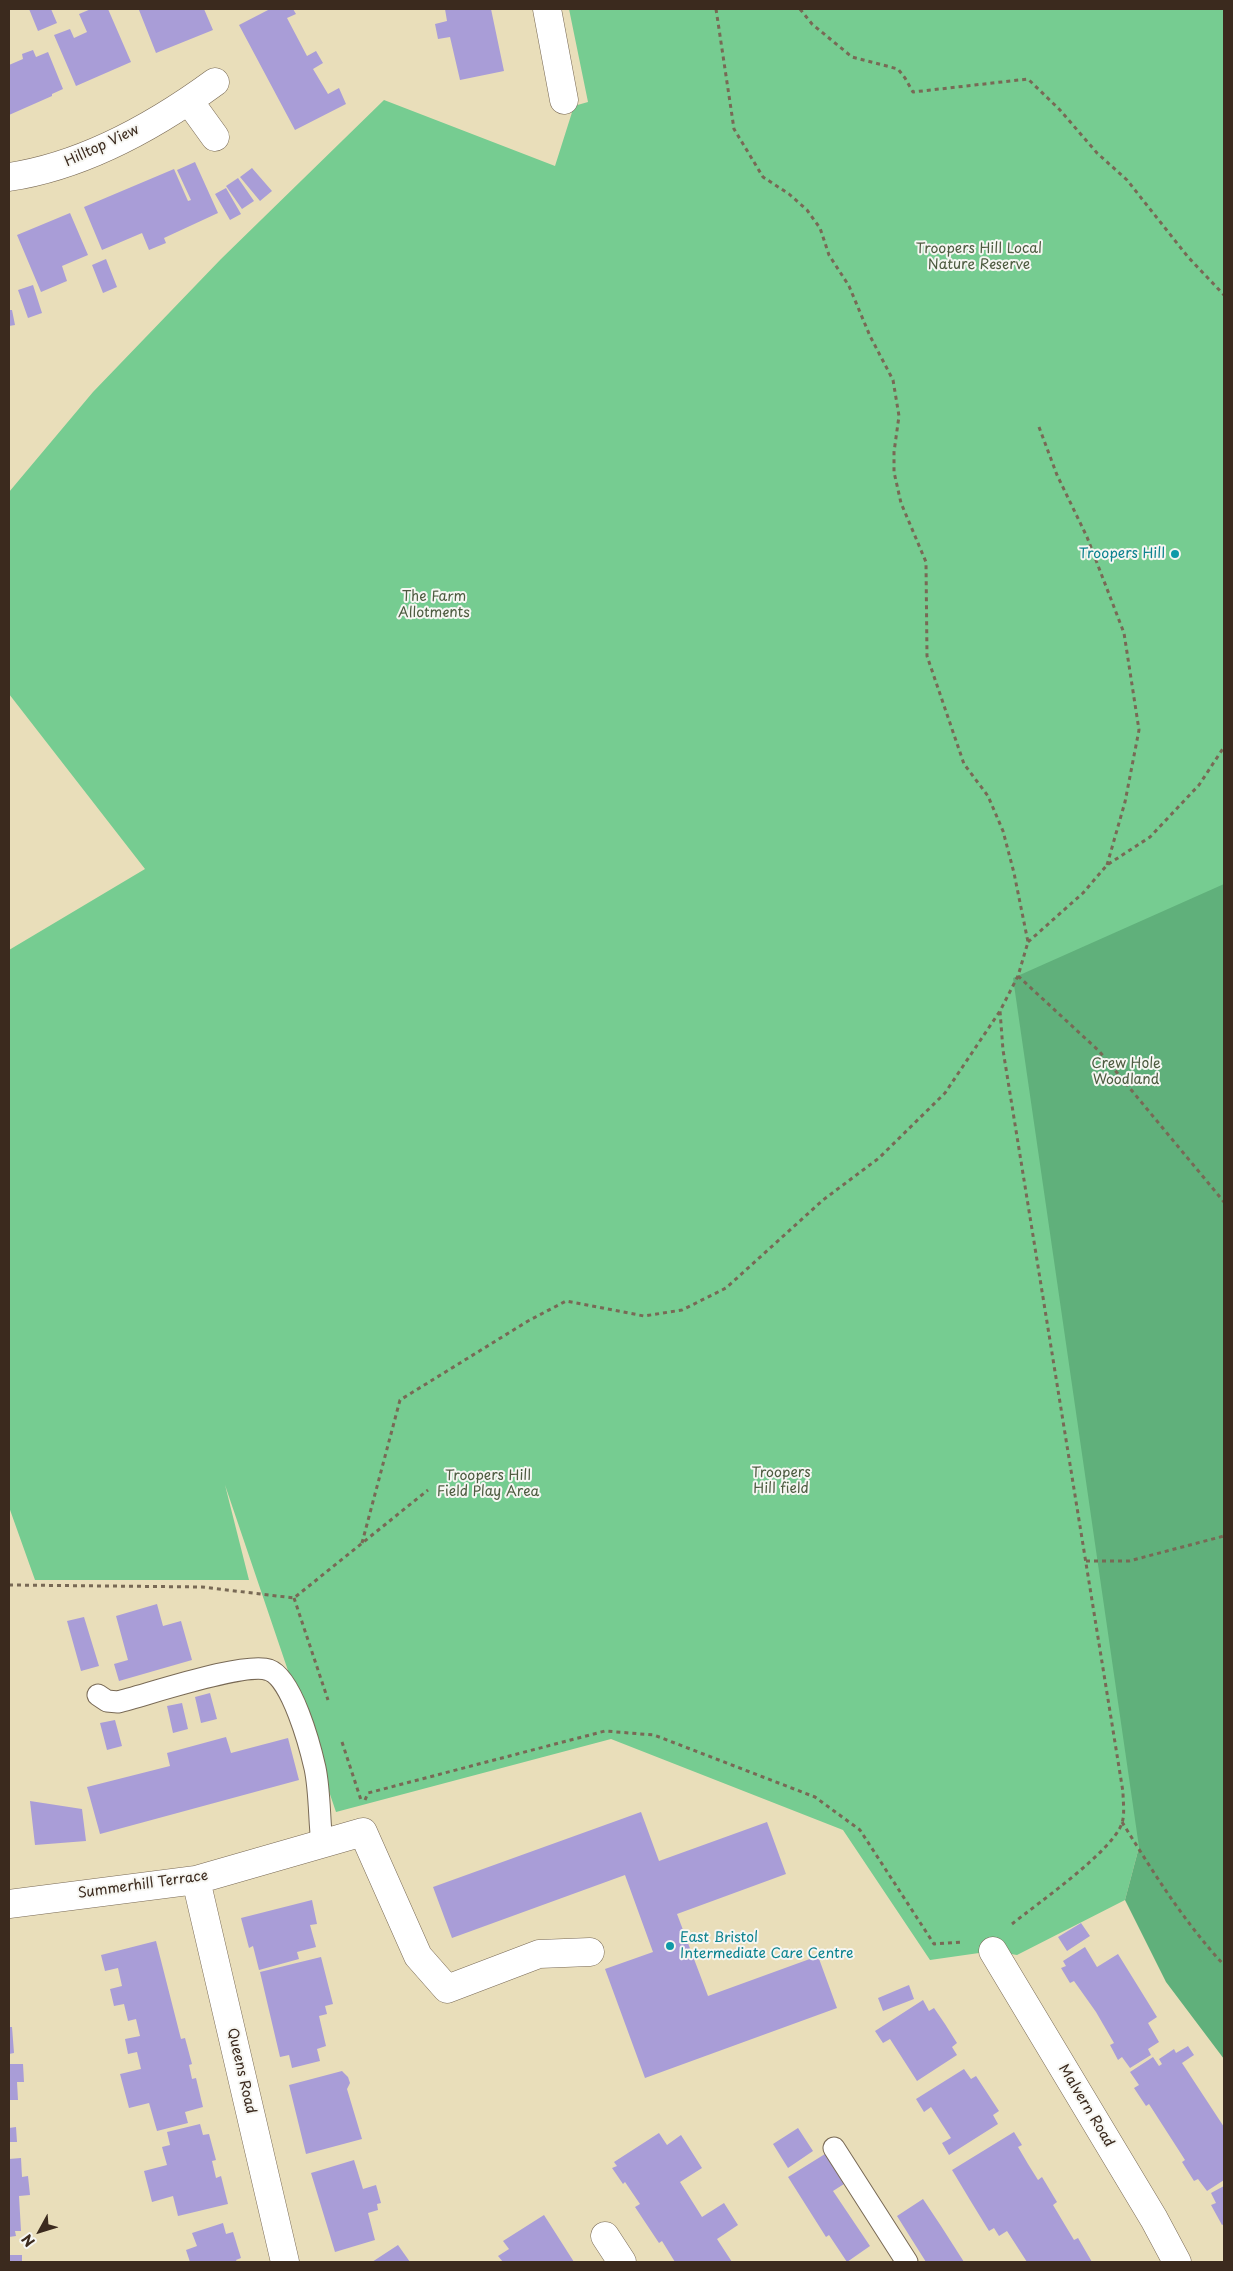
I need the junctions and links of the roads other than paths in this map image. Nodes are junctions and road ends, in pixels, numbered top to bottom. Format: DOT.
graph roads {
  1 [pos="547,9"];
  2 [pos="215,82"];
  3 [pos="564,100"];
  4 [pos="190,101"];
  5 [pos="215,137"];
  6 [pos="9,177"];
  7 [pos="98,1695"];
  8 [pos="322,1844"];
  9 [pos="196,1880"];
  10 [pos="9,1904"];
  11 [pos="993,1950"];
  12 [pos="590,1952"];
  13 [pos="834,2148"];
  14 [pos="604,2236"];
  15 [pos="285,2262"];
  16 [pos="622,2262"];
  17 [pos="907,2262"];
  18 [pos="1177,2262"];
  1 -- 3 [label="street"];
  2 -- 4 [label="street, Hilltop View"];
  4 -- 5 [label="street"];
  4 -- 6 [label="street, Hilltop View"];
  7 -- 8 [label="lane"];
  8 -- 9 [label="street, Summerhill Terrace"];
  8 -- 12 [label="street, Summerhill Terrace"];
  9 -- 10 [label="street, Summerhill Terrace"];
  9 -- 15 [label="street, Queens Road"];
  11 -- 18 [label="street, Malvern Road"];
  13 -- 17 [label="lane"];
  14 -- 16 [label="street"];
}
